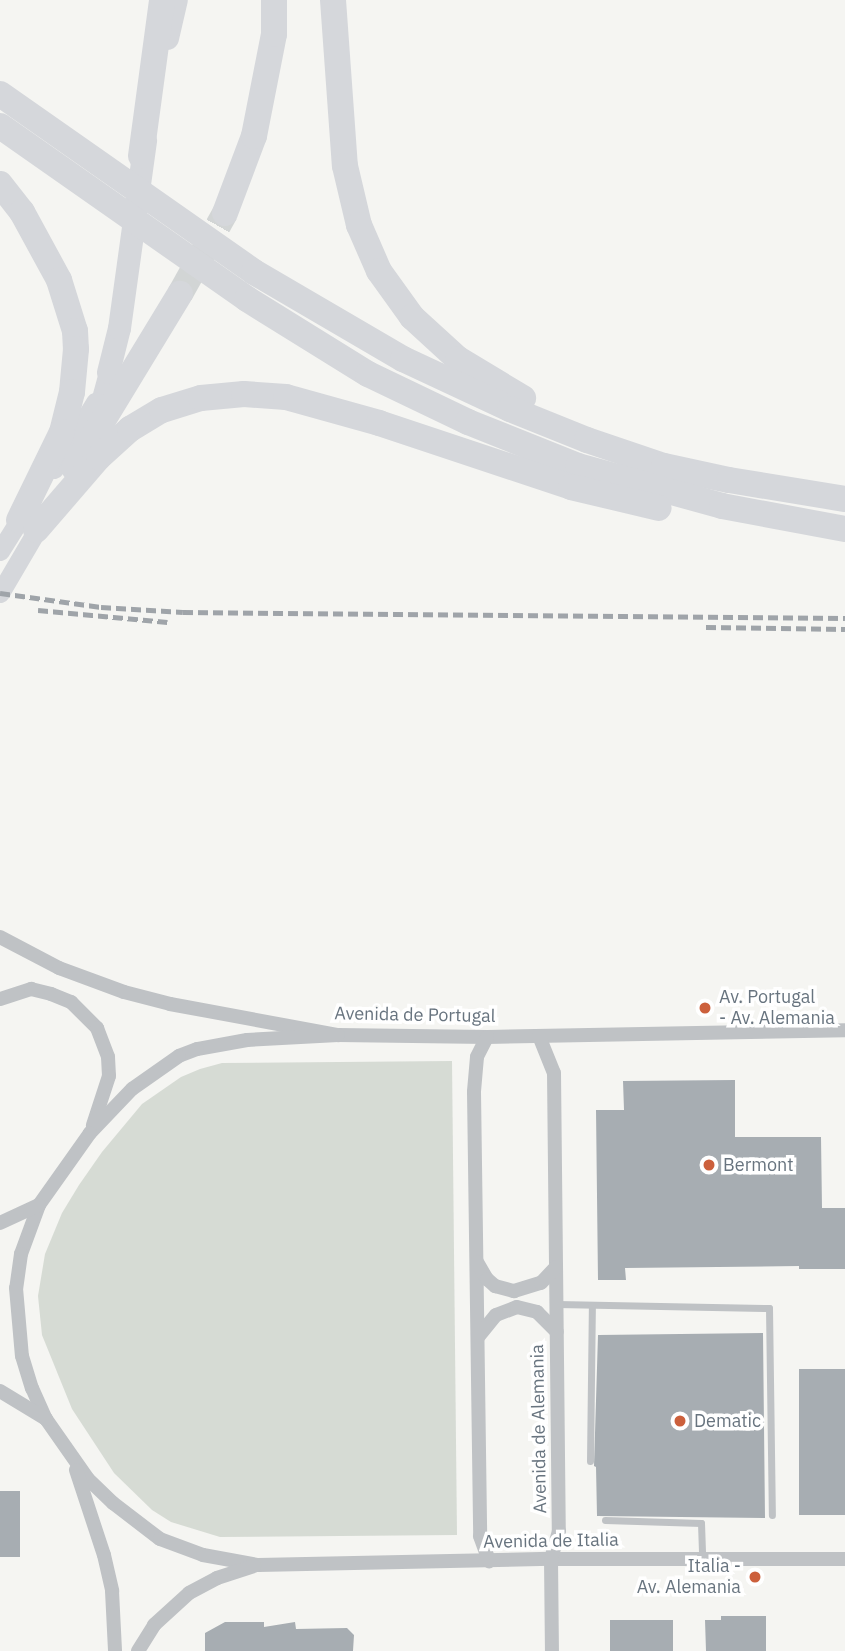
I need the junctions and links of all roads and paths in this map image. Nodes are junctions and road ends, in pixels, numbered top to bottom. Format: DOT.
graph roads {
  1 [pos="162,0"];
  2 [pos="176,0"];
  3 [pos="274,0"];
  4 [pos="333,0"];
  5 [pos="0,78"];
  6 [pos="0,94"];
  7 [pos="0,126"];
  8 [pos="92,153"];
  9 [pos="141,156"];
  10 [pos="0,184"];
  11 [pos="225,213"];
  12 [pos="180,294"];
  13 [pos="108,372"];
  14 [pos="74,468"];
  15 [pos="813,495"];
  16 [pos="845,499"];
  17 [pos="27,525"];
  18 [pos="845,529"];
  19 [pos="845,536"];
  20 [pos="0,551"];
  21 [pos="0,593"];
  22 [pos="0,937"];
  23 [pos="0,999"];
  24 [pos="845,1030"];
  25 [pos="338,1035"];
  26 [pos="539,1036"];
  27 [pos="487,1037"];
  28 [pos="90,1133"];
  29 [pos="40,1205"];
  30 [pos="0,1223"];
  31 [pos="477,1261"];
  32 [pos="556,1267"];
  33 [pos="557,1304"];
  34 [pos="592,1305"];
  35 [pos="557,1332"];
  36 [pos="478,1338"];
  37 [pos="0,1391"];
  38 [pos="46,1419"];
  39 [pos="70,1452"];
  40 [pos="590,1461"];
  41 [pos="772,1515"];
  42 [pos="605,1520"];
  43 [pos="551,1559"];
  44 [pos="702,1559"];
  45 [pos="845,1559"];
  46 [pos="489,1560"];
  47 [pos="258,1565"];
  48 [pos="154,1625"];
  49 [pos="115,1651"];
  50 [pos="138,1651"];
  51 [pos="146,1651"];
  52 [pos="552,1651"];
  1 -- 9 [label="highway"];
  2 -- 9 [label="highway"];
  3 -- 11 [label="highway"];
  4 -- 15 [label="highway"];
  5 -- 8 [label="highway"];
  6 -- 8 [label="highway"];
  7 -- 18 [label="highway"];
  8 -- 15 [label="highway"];
  9 -- 13 [label="highway"];
  10 -- 17 [label="highway"];
  12 -- 14 [label="highway"];
  13 -- 14 [label="main road"];
  13 -- 17 [label="main road"];
  14 -- 17 [label="main road"];
  15 -- 16 [label="highway"];
  17 -- 19 [label="highway"];
  17 -- 20 [label="main road"];
  17 -- 21 [label="main road"];
  22 -- 25 [label="street, Avenida de Portugal"];
  23 -- 28 [label="street"];
  24 -- 26 [label="street, Avenida de Portugal"];
  25 -- 27 [label="street, Avenida de Portugal"];
  25 -- 28 [label="street"];
  26 -- 27 [label="street, Avenida de Portugal"];
  26 -- 32 [label="street, Avenida de Alemania"];
  27 -- 31 [label="street"];
  28 -- 29 [label="street"];
  29 -- 30 [label="street"];
  29 -- 38 [label="street"];
  31 -- 32 [label="street"];
  31 -- 36 [label="street"];
  32 -- 33 [label="street, Avenida de Alemania"];
  33 -- 34 [label="lane"];
  33 -- 35 [label="street, Avenida de Alemania"];
  34 -- 40 [label="lane"];
  34 -- 41 [label="lane"];
  35 -- 36 [label="street, Avenida de Alemania"];
  35 -- 43 [label="street, Avenida de Alemania"];
  36 -- 46 [label="street"];
  37 -- 38 [label="street"];
  38 -- 39 [label="street"];
  39 -- 47 [label="street"];
  39 -- 49 [label="street"];
  42 -- 44 [label="lane"];
  43 -- 44 [label="street, Avenida de Italia"];
  43 -- 46 [label="street, Avenida de Italia"];
  43 -- 52 [label="street, Avenida de Alemania"];
  44 -- 45 [label="street, Avenida de Italia"];
  46 -- 47 [label="street, Avenida de Italia"];
  47 -- 48 [label="street"];
  48 -- 50 [label="street"];
  48 -- 51 [label="street"];
}
